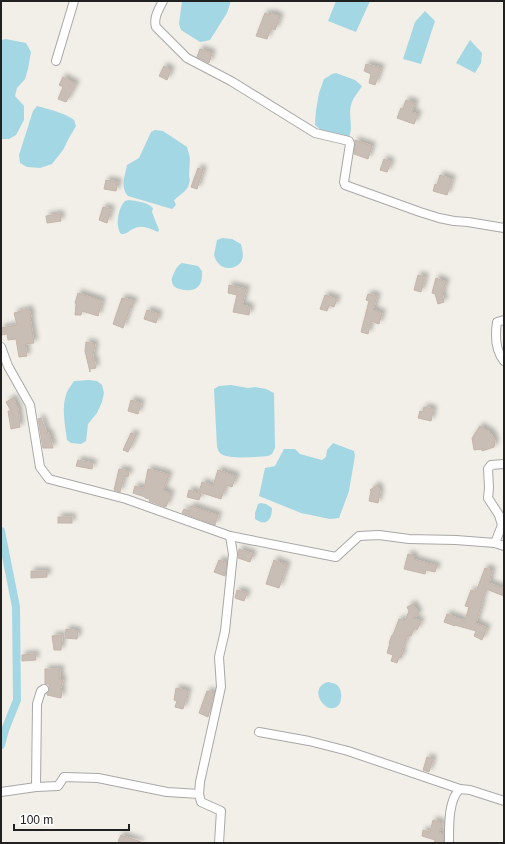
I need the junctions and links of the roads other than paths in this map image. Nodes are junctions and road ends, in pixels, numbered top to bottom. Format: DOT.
graph roads {
  1 [pos="74,1"];
  2 [pos="163,1"];
  3 [pos="56,61"];
  4 [pos="504,228"];
  5 [pos="504,320"];
  6 [pos="1,347"];
  7 [pos="504,361"];
  8 [pos="504,464"];
  9 [pos="230,536"];
  10 [pos="495,543"];
  11 [pos="504,546"];
  12 [pos="44,690"];
  13 [pos="259,732"];
  14 [pos="36,787"];
  15 [pos="460,789"];
  16 [pos="2,791"];
  17 [pos="199,794"];
  18 [pos="504,801"];
  19 [pos="219,843"];
  20 [pos="449,843"];
  1 -- 3 [label="street"];
  2 -- 4 [label="street"];
  5 -- 7 [label="street"];
  6 -- 9 [label="street"];
  8 -- 10 [label="street"];
  9 -- 10 [label="street"];
  9 -- 17 [label="street"];
  10 -- 11 [label="street"];
  12 -- 14 [label="street"];
  13 -- 15 [label="street"];
  14 -- 16 [label="street"];
  14 -- 17 [label="street"];
  15 -- 18 [label="street"];
  15 -- 20 [label="street"];
  17 -- 19 [label="street"];
}
